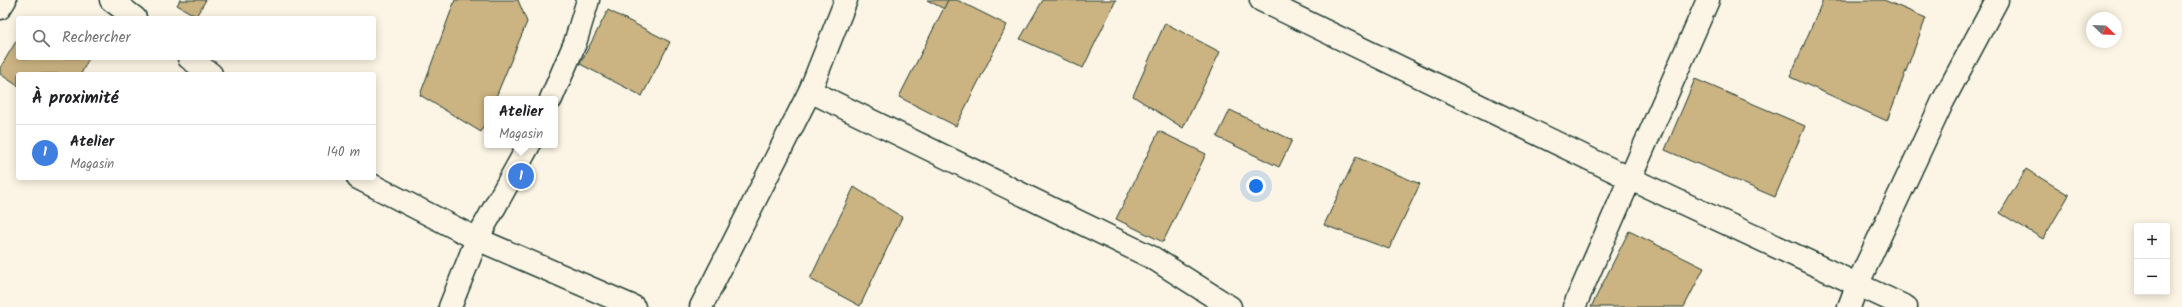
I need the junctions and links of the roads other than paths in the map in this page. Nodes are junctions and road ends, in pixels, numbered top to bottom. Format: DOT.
graph roads {
  1 [pos="5,0"];
  2 [pos="111,0"];
  3 [pos="588,0"];
  4 [pos="846,0"];
  5 [pos="1260,0"];
  6 [pos="1708,0"];
  7 [pos="1997,0"];
  8 [pos="0,8"];
  9 [pos="132,16"];
  10 [pos="192,60"];
  11 [pos="208,72"];
  12 [pos="810,91"];
  13 [pos="552,96"];
  14 [pos="527,148"];
  15 [pos="1631,178"];
  16 [pos="362,180"];
  17 [pos="477,239"];
  18 [pos="1858,283"];
  19 [pos="450,307"];
  20 [pos="634,307"];
  21 [pos="701,307"];
  22 [pos="1230,307"];
  23 [pos="1574,307"];
  24 [pos="1849,307"];
  25 [pos="1906,307"];
  1 -- 8 [label="street"];
  2 -- 9 [label="street"];
  3 -- 13 [label="street"];
  4 -- 12 [label="street"];
  5 -- 15 [label="street"];
  6 -- 15 [label="street"];
  7 -- 18 [label="street"];
  10 -- 11 [label="street"];
  12 -- 21 [label="street"];
  12 -- 22 [label="street"];
  14 -- 17 [label="street"];
  15 -- 18 [label="street"];
  15 -- 23 [label="street"];
  16 -- 17 [label="street"];
  17 -- 19 [label="street"];
  17 -- 20 [label="street"];
  18 -- 24 [label="street"];
  18 -- 25 [label="street"];
}
